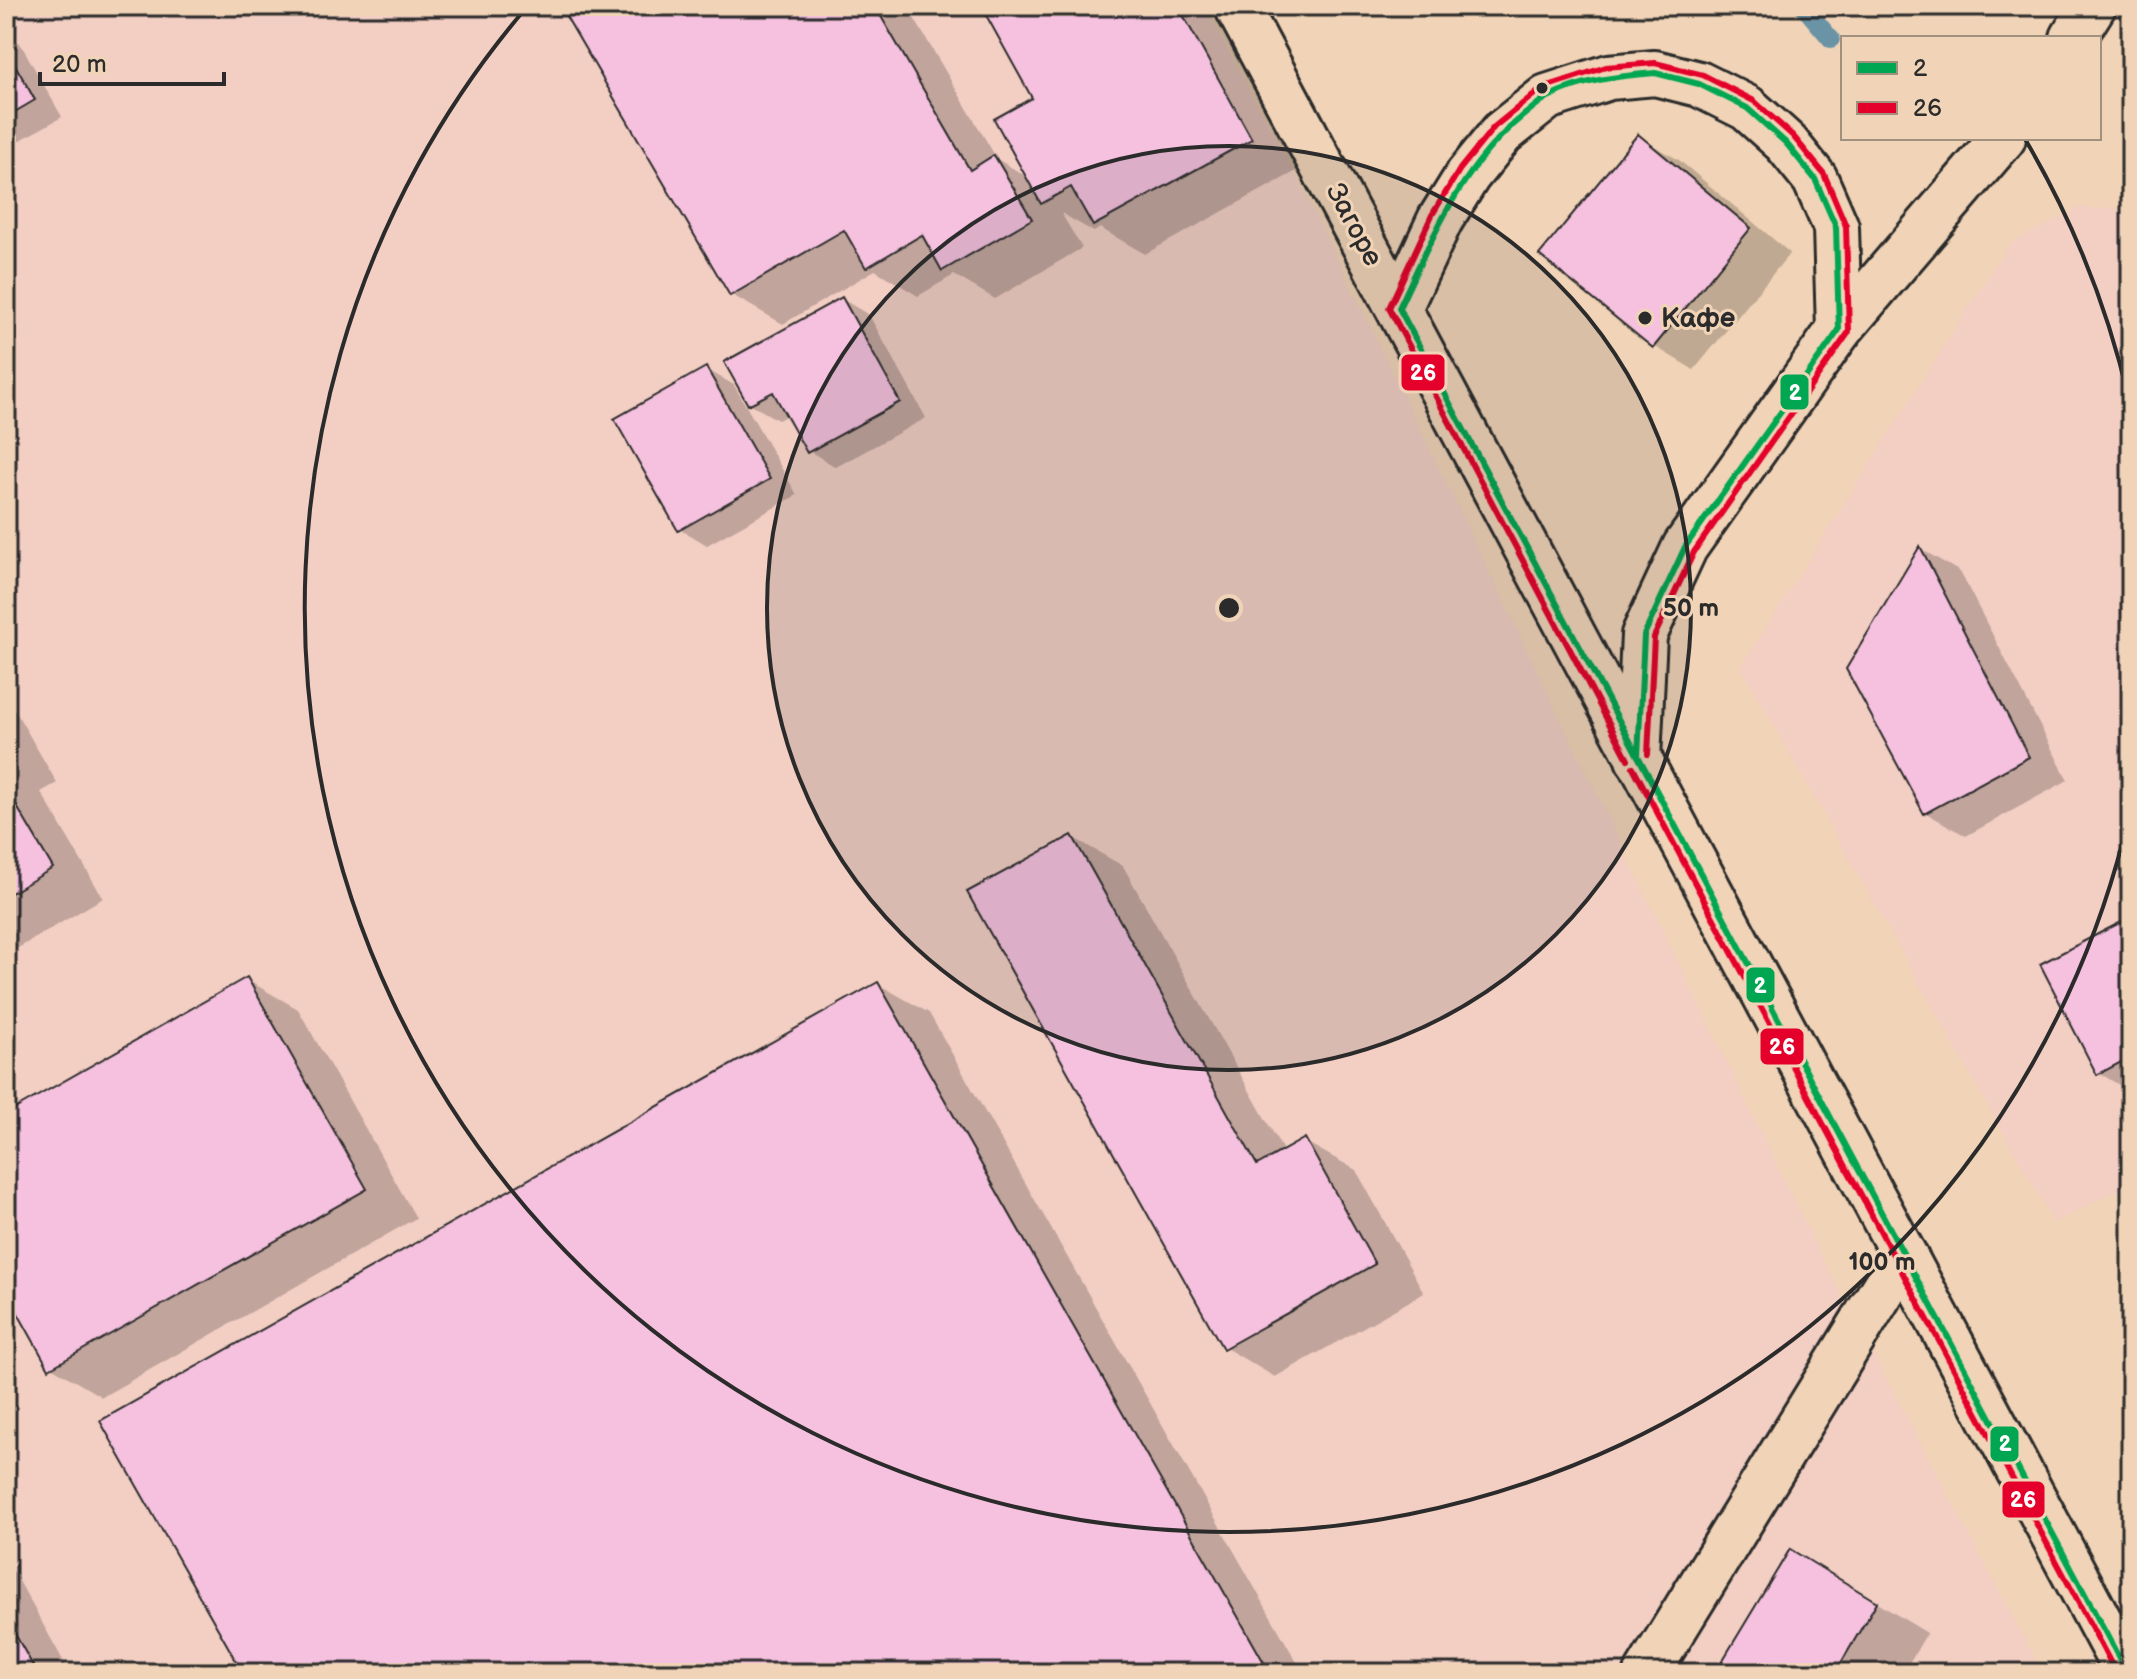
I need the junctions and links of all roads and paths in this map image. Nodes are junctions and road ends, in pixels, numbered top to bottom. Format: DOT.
graph roads {
  1 [pos="1237,6"];
  2 [pos="2093,6"];
  3 [pos="2074,36"];
  4 [pos="2001,140"];
  5 [pos="1399,308"];
  6 [pos="1839,330"];
  7 [pos="1638,759"];
  8 [pos="1904,1255"];
  9 [pos="2126,1672"];
  10 [pos="1647,1673"];
  1 -- 5 [label="street, Загоре"];
  2 -- 3 [label="street"];
  4 -- 6 [label="street"];
  5 -- 6 [label="street"];
  5 -- 7 [label="street, Загоре"];
  6 -- 7 [label="street"];
  7 -- 8 [label="street, Загоре"];
  8 -- 9 [label="street, Загоре"];
  8 -- 10 [label="street"];
}
